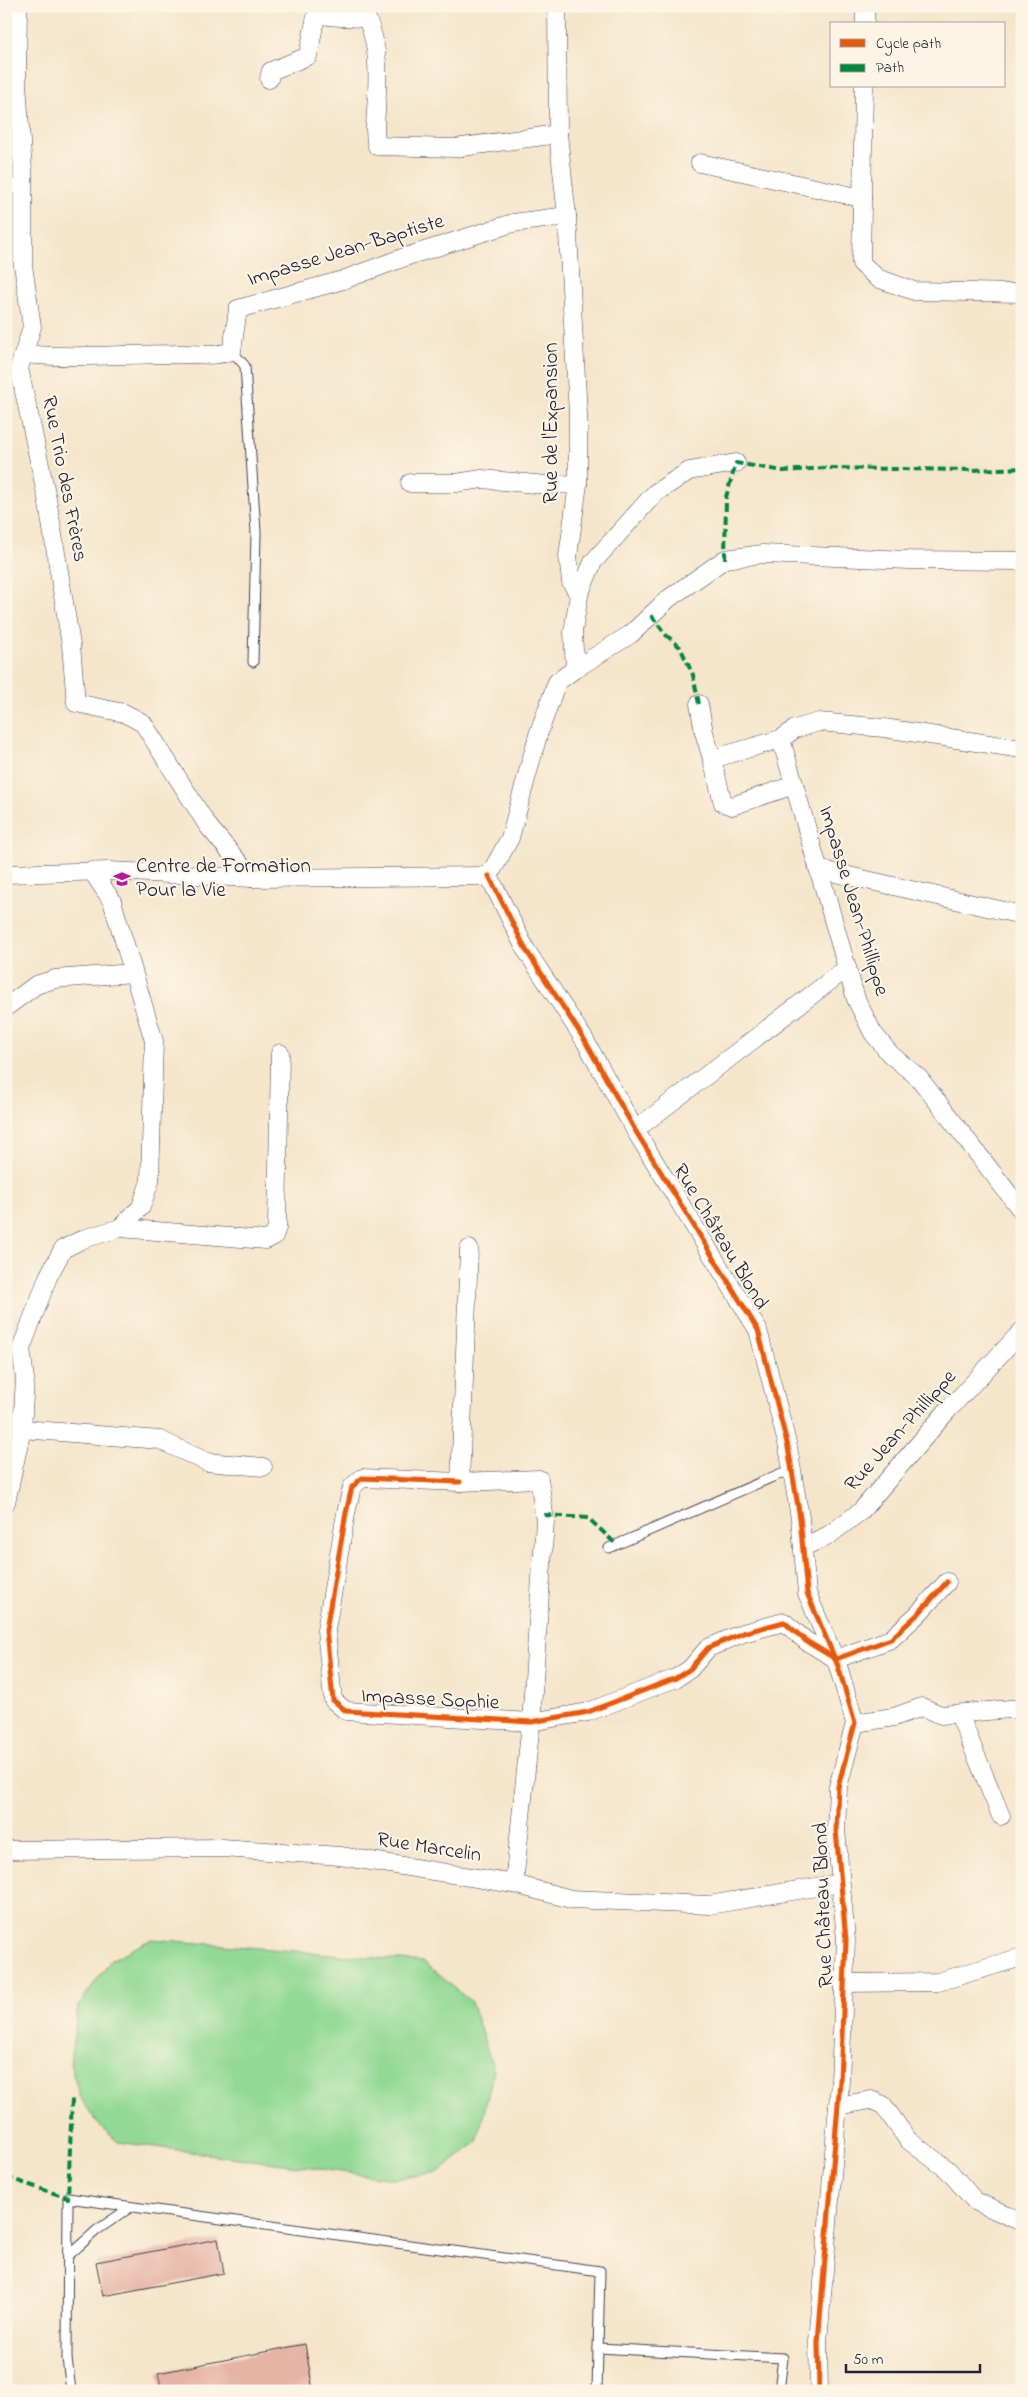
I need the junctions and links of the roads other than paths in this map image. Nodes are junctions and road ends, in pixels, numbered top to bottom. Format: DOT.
graph roads {
  1 [pos="18,6"];
  2 [pos="557,6"];
  3 [pos="865,6"];
  4 [pos="318,10"];
  5 [pos="865,22"];
  6 [pos="269,79"];
  7 [pos="864,88"];
  8 [pos="558,134"];
  9 [pos="700,163"];
  10 [pos="862,198"];
  11 [pos="568,216"];
  12 [pos="1022,293"];
  13 [pos="232,351"];
  14 [pos="24,354"];
  15 [pos="736,463"];
  16 [pos="410,483"];
  17 [pos="578,484"];
  18 [pos="1022,561"];
  19 [pos="579,595"];
  20 [pos="253,662"];
  21 [pos="575,669"];
  22 [pos="700,704"];
  23 [pos="781,739"];
  24 [pos="1022,749"];
  25 [pos="712,759"];
  26 [pos="794,785"];
  27 [pos="818,869"];
  28 [pos="92,871"];
  29 [pos="6,874"];
  30 [pos="489,876"];
  31 [pos="252,878"];
  32 [pos="1022,914"];
  33 [pos="846,968"];
  34 [pos="132,973"];
  35 [pos="6,1007"];
  36 [pos="280,1053"];
  37 [pos="635,1130"];
  38 [pos="1022,1211"];
  39 [pos="120,1228"];
  40 [pos="469,1250"];
  41 [pos="1022,1331"];
  42 [pos="22,1429"];
  43 [pos="263,1467"];
  44 [pos="791,1469"];
  45 [pos="460,1482"];
  46 [pos="6,1502"];
  47 [pos="803,1547"];
  48 [pos="609,1548"];
  49 [pos="948,1582"];
  50 [pos="836,1659"];
  51 [pos="1022,1708"];
  52 [pos="959,1714"];
  53 [pos="531,1722"];
  54 [pos="855,1723"];
  55 [pos="1001,1816"];
  56 [pos="6,1850"];
  57 [pos="840,1883"];
  58 [pos="514,1884"];
  59 [pos="1022,1957"];
  60 [pos="844,1983"];
  61 [pos="838,2106"];
  62 [pos="131,2207"];
  63 [pos="1022,2222"];
  64 [pos="68,2256"];
  65 [pos="598,2348"];
  66 [pos="71,2391"];
  67 [pos="597,2391"];
  68 [pos="779,2391"];
  69 [pos="819,2391"];
  1 -- 14 [label="street, Rue Trio des Frères"];
  2 -- 8 [label="street, Rue de l'Expansion"];
  3 -- 5 [label="street"];
  4 -- 6 [label="street"];
  4 -- 8 [label="street"];
  7 -- 10 [label="street"];
  8 -- 11 [label="street, Rue de l'Expansion"];
  9 -- 10 [label="street"];
  10 -- 12 [label="street"];
  11 -- 13 [label="street, Impasse Jean-Baptiste"];
  11 -- 17 [label="street, Rue de l'Expansion"];
  13 -- 14 [label="street"];
  13 -- 20 [label="lane"];
  14 -- 31 [label="street, Rue Trio des Frères"];
  15 -- 19 [label="street"];
  16 -- 17 [label="street"];
  17 -- 19 [label="street, Rue de l'Expansion"];
  18 -- 21 [label="street"];
  19 -- 21 [label="street"];
  21 -- 30 [label="street"];
  22 -- 25 [label="street"];
  23 -- 24 [label="street"];
  23 -- 25 [label="street"];
  23 -- 26 [label="street, Impasse Jean-Phillippe"];
  25 -- 26 [label="street"];
  26 -- 27 [label="street, Impasse Jean-Phillippe"];
  27 -- 32 [label="street"];
  27 -- 33 [label="street, Impasse Jean-Phillippe"];
  28 -- 29 [label="street"];
  28 -- 31 [label="street"];
  28 -- 34 [label="street"];
  30 -- 31 [label="street"];
  30 -- 37 [label="street, Rue Château Blond"];
  33 -- 37 [label="street"];
  33 -- 38 [label="street, Impasse Jean-Phillippe"];
  34 -- 35 [label="street"];
  34 -- 39 [label="street"];
  36 -- 39 [label="street"];
  37 -- 44 [label="street, Rue Château Blond"];
  39 -- 42 [label="street"];
  40 -- 45 [label="street"];
  41 -- 47 [label="street, Rue Jean-Phillippe"];
  42 -- 43 [label="street"];
  42 -- 46 [label="street"];
  44 -- 47 [label="street, Rue Château Blond"];
  44 -- 48 [label="lane"];
  45 -- 53 [label="street"];
  45 -- 53 [label="street, Impasse Sophie"];
  47 -- 50 [label="street, Rue Château Blond"];
  49 -- 50 [label="street"];
  50 -- 53 [label="street, Impasse Sophie"];
  50 -- 54 [label="street, Rue Château Blond"];
  51 -- 52 [label="street"];
  52 -- 54 [label="street"];
  52 -- 55 [label="street"];
  53 -- 58 [label="street"];
  54 -- 57 [label="street, Rue Château Blond"];
  56 -- 58 [label="street, Rue Marcelin"];
  57 -- 58 [label="street, Rue Marcelin"];
  57 -- 60 [label="street, Rue Château Blond"];
  59 -- 60 [label="street"];
  60 -- 61 [label="street, Rue Château Blond"];
  61 -- 63 [label="street"];
  61 -- 69 [label="street, Rue Château Blond"];
  62 -- 64 [label="lane"];
  62 -- 64 [label="lane"];
  62 -- 65 [label="lane"];
  64 -- 66 [label="lane"];
  65 -- 67 [label="lane"];
  65 -- 68 [label="lane"];
}
